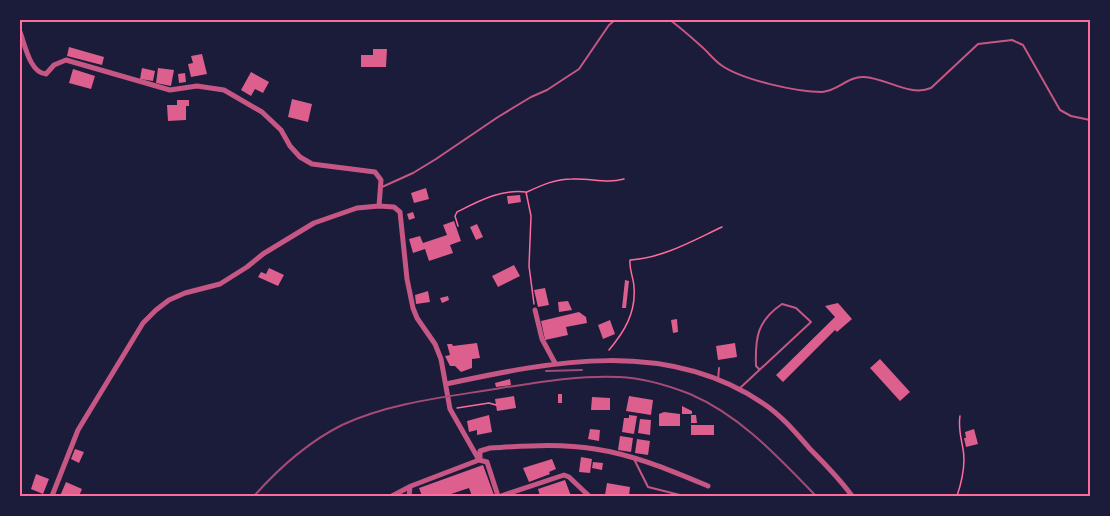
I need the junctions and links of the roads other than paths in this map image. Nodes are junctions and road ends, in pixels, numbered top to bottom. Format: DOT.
graph roads {
  1 [pos="615,20"];
  2 [pos="670,20"];
  3 [pos="20,32"];
  4 [pos="1090,120"];
  5 [pos="382,187"];
  6 [pos="379,206"];
  7 [pos="535,310"];
  8 [pos="555,363"];
  9 [pos="719,368"];
  10 [pos="759,369"];
  11 [pos="718,380"];
  12 [pos="446,384"];
  13 [pos="739,389"];
  14 [pos="634,459"];
  15 [pos="479,460"];
  16 [pos="708,486"];
  17 [pos="410,487"];
  18 [pos="521,489"];
  19 [pos="52,496"];
  20 [pos="392,496"];
  21 [pos="409,496"];
  22 [pos="500,496"];
  23 [pos="525,496"];
  24 [pos="589,496"];
  25 [pos="684,496"];
  26 [pos="852,496"];
  1 -- 5 [label="lane"];
  2 -- 4 [label="lane"];
  3 -- 5 [label="street"];
  5 -- 6 [label="street"];
  6 -- 12 [label="street"];
  6 -- 19 [label="street"];
  7 -- 8 [label="street"];
  8 -- 11 [label="street"];
  8 -- 12 [label="street"];
  9 -- 11 [label="lane"];
  10 -- 10 [label="lane"];
  10 -- 13 [label="lane"];
  11 -- 13 [label="street"];
  12 -- 15 [label="street"];
  13 -- 26 [label="street"];
  14 -- 15 [label="street"];
  14 -- 16 [label="street"];
  14 -- 25 [label="lane"];
  15 -- 17 [label="street"];
  15 -- 22 [label="street"];
  17 -- 20 [label="street"];
  17 -- 21 [label="street"];
  18 -- 22 [label="street"];
  18 -- 23 [label="street"];
  18 -- 24 [label="street"];
}
